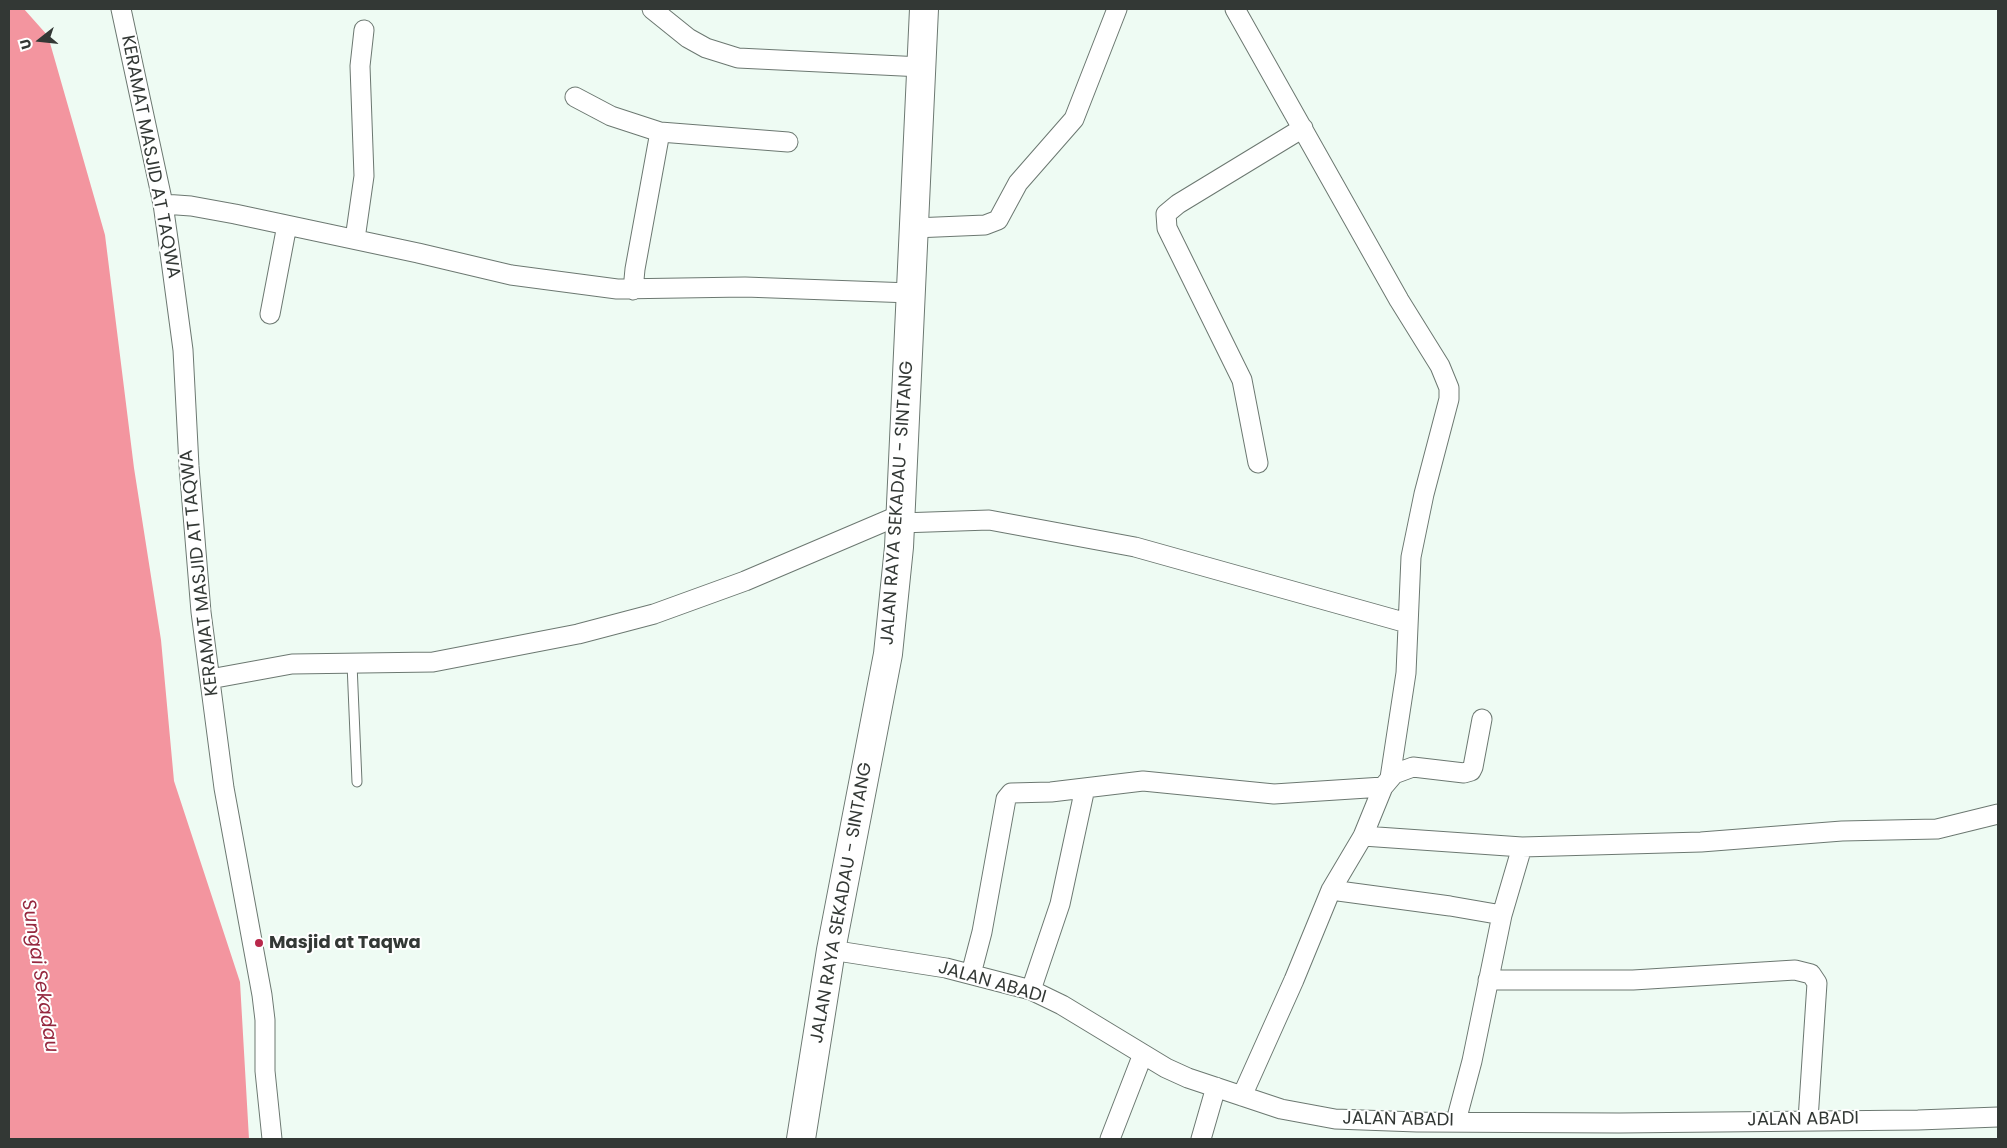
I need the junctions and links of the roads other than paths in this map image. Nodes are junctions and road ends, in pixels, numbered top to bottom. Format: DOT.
graph roads {
  1 [pos="121,9"];
  2 [pos="652,9"];
  3 [pos="924,9"];
  4 [pos="1117,9"];
  5 [pos="1235,9"];
  6 [pos="364,30"];
  7 [pos="922,67"];
  8 [pos="575,98"];
  9 [pos="1303,128"];
  10 [pos="660,132"];
  11 [pos="788,142"];
  12 [pos="163,204"];
  13 [pos="287,225"];
  14 [pos="914,228"];
  15 [pos="354,239"];
  16 [pos="634,290"];
  17 [pos="911,293"];
  18 [pos="270,314"];
  19 [pos="1258,463"];
  20 [pos="900,519"];
  21 [pos="1407,623"];
  22 [pos="352,664"];
  23 [pos="210,679"];
  24 [pos="1482,719"];
  25 [pos="357,782"];
  26 [pos="1386,782"];
  27 [pos="1085,788"];
  28 [pos="1998,814"];
  29 [pos="1363,836"];
  30 [pos="1522,847"];
  31 [pos="1331,890"];
  32 [pos="1502,916"];
  33 [pos="831,950"];
  34 [pos="970,974"];
  35 [pos="1488,980"];
  36 [pos="1031,990"];
  37 [pos="1143,1054"];
  38 [pos="1216,1087"];
  39 [pos="1242,1096"];
  40 [pos="1998,1117"];
  41 [pos="1808,1120"];
  42 [pos="1456,1121"];
  43 [pos="1416,1131"];
  44 [pos="272,1139"];
  45 [pos="801,1139"];
  46 [pos="1110,1139"];
  47 [pos="1201,1139"];
  1 -- 12 [label="street, KERAMAT MASJID AT TAQWA"];
  2 -- 7 [label="street"];
  3 -- 7 [label="highway, JALAN RAYA SEKADAU - SINTANG"];
  4 -- 14 [label="street"];
  5 -- 9 [label="street"];
  6 -- 15 [label="street"];
  7 -- 14 [label="highway, JALAN RAYA SEKADAU - SINTANG"];
  8 -- 10 [label="street"];
  9 -- 19 [label="street"];
  9 -- 21 [label="street"];
  10 -- 11 [label="street"];
  10 -- 16 [label="street"];
  12 -- 13 [label="street"];
  12 -- 23 [label="street, KERAMAT MASJID AT TAQWA"];
  13 -- 15 [label="street"];
  13 -- 18 [label="street"];
  14 -- 17 [label="highway, JALAN RAYA SEKADAU - SINTANG"];
  15 -- 16 [label="street"];
  16 -- 17 [label="street"];
  17 -- 20 [label="highway, JALAN RAYA SEKADAU - SINTANG"];
  20 -- 21 [label="street"];
  20 -- 22 [label="street"];
  20 -- 33 [label="highway, JALAN RAYA SEKADAU - SINTANG"];
  21 -- 26 [label="street"];
  22 -- 23 [label="street"];
  22 -- 25 [label="lane"];
  23 -- 44 [label="street, KERAMAT MASJID AT TAQWA"];
  24 -- 26 [label="street"];
  26 -- 27 [label="street"];
  26 -- 29 [label="street"];
  27 -- 34 [label="street"];
  27 -- 36 [label="street"];
  28 -- 30 [label="street"];
  29 -- 30 [label="street"];
  29 -- 31 [label="street"];
  30 -- 32 [label="street"];
  31 -- 32 [label="street"];
  31 -- 39 [label="street"];
  32 -- 35 [label="street"];
  33 -- 34 [label="street, JALAN ABADI"];
  33 -- 45 [label="highway, JALAN RAYA SEKADAU - SINTANG"];
  34 -- 36 [label="street, JALAN ABADI"];
  35 -- 41 [label="street"];
  35 -- 42 [label="street"];
  36 -- 37 [label="street, JALAN ABADI"];
  37 -- 38 [label="street, JALAN ABADI"];
  37 -- 46 [label="street"];
  38 -- 39 [label="street, JALAN ABADI"];
  38 -- 47 [label="street"];
  39 -- 43 [label="street, JALAN ABADI"];
  40 -- 41 [label="street, JALAN ABADI"];
  41 -- 42 [label="street, JALAN ABADI"];
  42 -- 43 [label="street, JALAN ABADI"];
}
